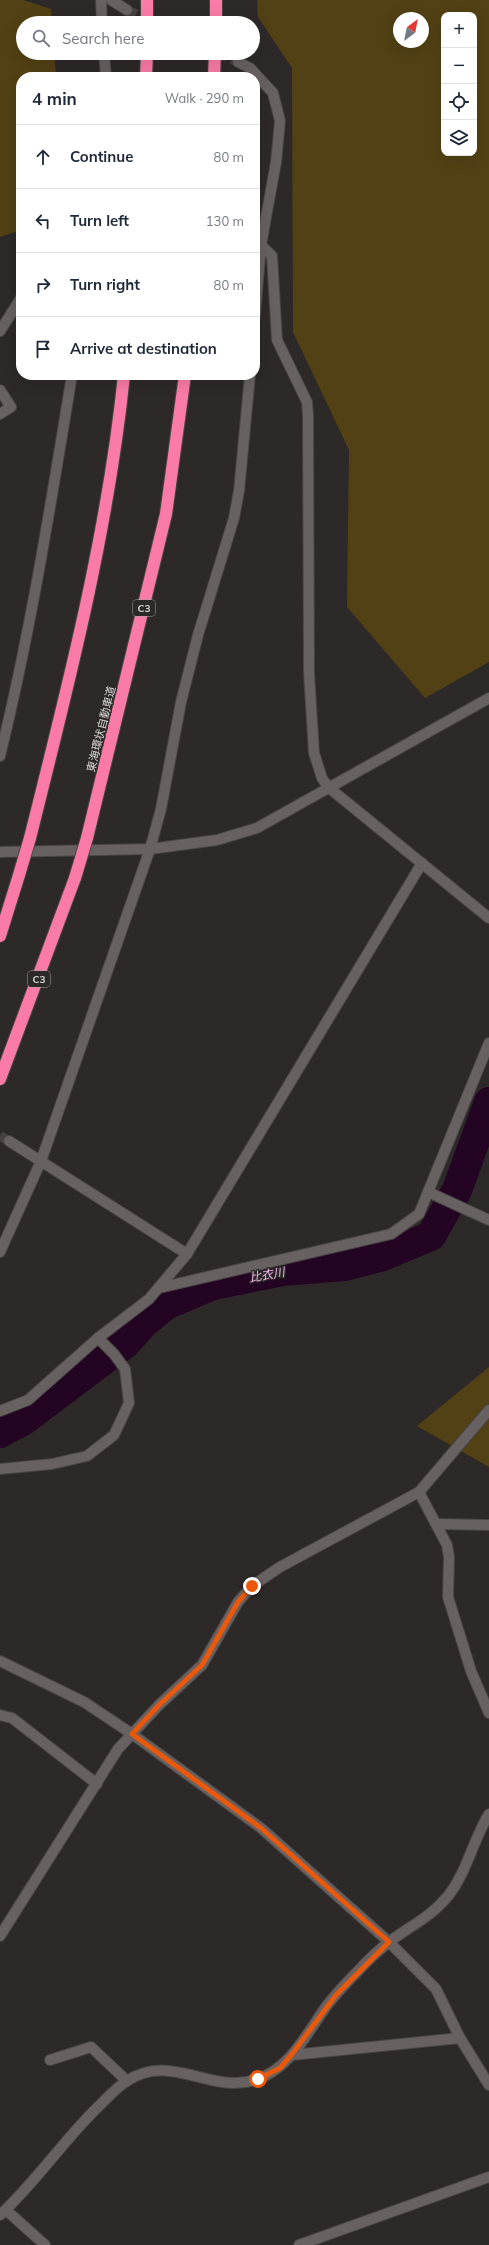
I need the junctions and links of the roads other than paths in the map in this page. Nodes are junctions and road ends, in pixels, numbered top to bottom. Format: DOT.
graph roads {
  1 [pos="101,0"];
  2 [pos="111,0"];
  3 [pos="147,0"];
  4 [pos="216,0"];
  5 [pos="127,10"];
  6 [pos="102,16"];
  7 [pos="147,16"];
  8 [pos="216,16"];
  9 [pos="105,60"];
  10 [pos="147,60"];
  11 [pos="215,60"];
  12 [pos="238,62"];
  13 [pos="106,72"];
  14 [pos="146,72"];
  15 [pos="214,72"];
  16 [pos="254,72"];
  17 [pos="260,79"];
  18 [pos="261,245"];
  19 [pos="260,257"];
  20 [pos="16,306"];
  21 [pos="0,331"];
  22 [pos="71,380"];
  23 [pos="123,380"];
  24 [pos="185,380"];
  25 [pos="249,380"];
  26 [pos="0,390"];
  27 [pos="0,414"];
  28 [pos="489,698"];
  29 [pos="0,756"];
  30 [pos="328,787"];
  31 [pos="150,849"];
  32 [pos="0,852"];
  33 [pos="422,863"];
  34 [pos="489,918"];
  35 [pos="0,936"];
  36 [pos="489,1043"];
  37 [pos="0,1079"];
  38 [pos="8,1141"];
  39 [pos="42,1161"];
  40 [pos="428,1192"];
  41 [pos="489,1220"];
  42 [pos="0,1252"];
  43 [pos="187,1254"];
  44 [pos="159,1288"];
  45 [pos="98,1338"];
  46 [pos="489,1410"];
  47 [pos="0,1411"];
  48 [pos="0,1469"];
  49 [pos="419,1492"];
  50 [pos="437,1524"];
  51 [pos="489,1525"];
  52 [pos="0,1661"];
  53 [pos="489,1713"];
  54 [pos="0,1715"];
  55 [pos="132,1734"];
  56 [pos="97,1784"];
  57 [pos="489,1814"];
  58 [pos="0,1936"];
  59 [pos="389,1942"];
  60 [pos="460,2038"];
  61 [pos="292,2054"];
  62 [pos="50,2060"];
  63 [pos="486,2072"];
  64 [pos="126,2081"];
  65 [pos="489,2085"];
  66 [pos="489,2177"];
  67 [pos="3,2212"];
  68 [pos="45,2245"];
  69 [pos="298,2245"];
  1 -- 6 [label="street"];
  2 -- 5 [label="street"];
  3 -- 7 [label="highway"];
  4 -- 8 [label="highway"];
  9 -- 13 [label="street"];
  10 -- 14 [label="highway"];
  11 -- 15 [label="highway"];
  12 -- 16 [label="street"];
  17 -- 18 [label="street"];
  18 -- 19 [label="street"];
  18 -- 30 [label="street"];
  20 -- 21 [label="street"];
  22 -- 29 [label="street"];
  23 -- 35 [label="highway, bridge"];
  24 -- 37 [label="highway, 東海環状自動車道 / C3, bridge"];
  25 -- 31 [label="street"];
  26 -- 27 [label="street"];
  28 -- 30 [label="street"];
  30 -- 31 [label="street"];
  30 -- 33 [label="street"];
  31 -- 32 [label="street"];
  31 -- 39 [label="street"];
  33 -- 34 [label="street"];
  33 -- 43 [label="street"];
  36 -- 40 [label="street"];
  38 -- 39 [label="street"];
  39 -- 42 [label="street"];
  39 -- 43 [label="street"];
  40 -- 41 [label="street"];
  40 -- 44 [label="street"];
  43 -- 44 [label="street"];
  44 -- 45 [label="street"];
  45 -- 47 [label="street"];
  45 -- 48 [label="street"];
  46 -- 49 [label="street"];
  49 -- 50 [label="street"];
  49 -- 55 [label="street"];
  50 -- 51 [label="street"];
  50 -- 53 [label="street"];
  52 -- 55 [label="street"];
  54 -- 56 [label="street"];
  55 -- 56 [label="street"];
  55 -- 59 [label="street"];
  56 -- 58 [label="street"];
  57 -- 59 [label="street"];
  59 -- 60 [label="street"];
  59 -- 61 [label="street"];
  60 -- 61 [label="street"];
  60 -- 63 [label="street"];
  61 -- 64 [label="street"];
  62 -- 64 [label="street"];
  63 -- 65 [label="street"];
  64 -- 67 [label="street"];
  66 -- 69 [label="street"];
  67 -- 68 [label="street"];
}
